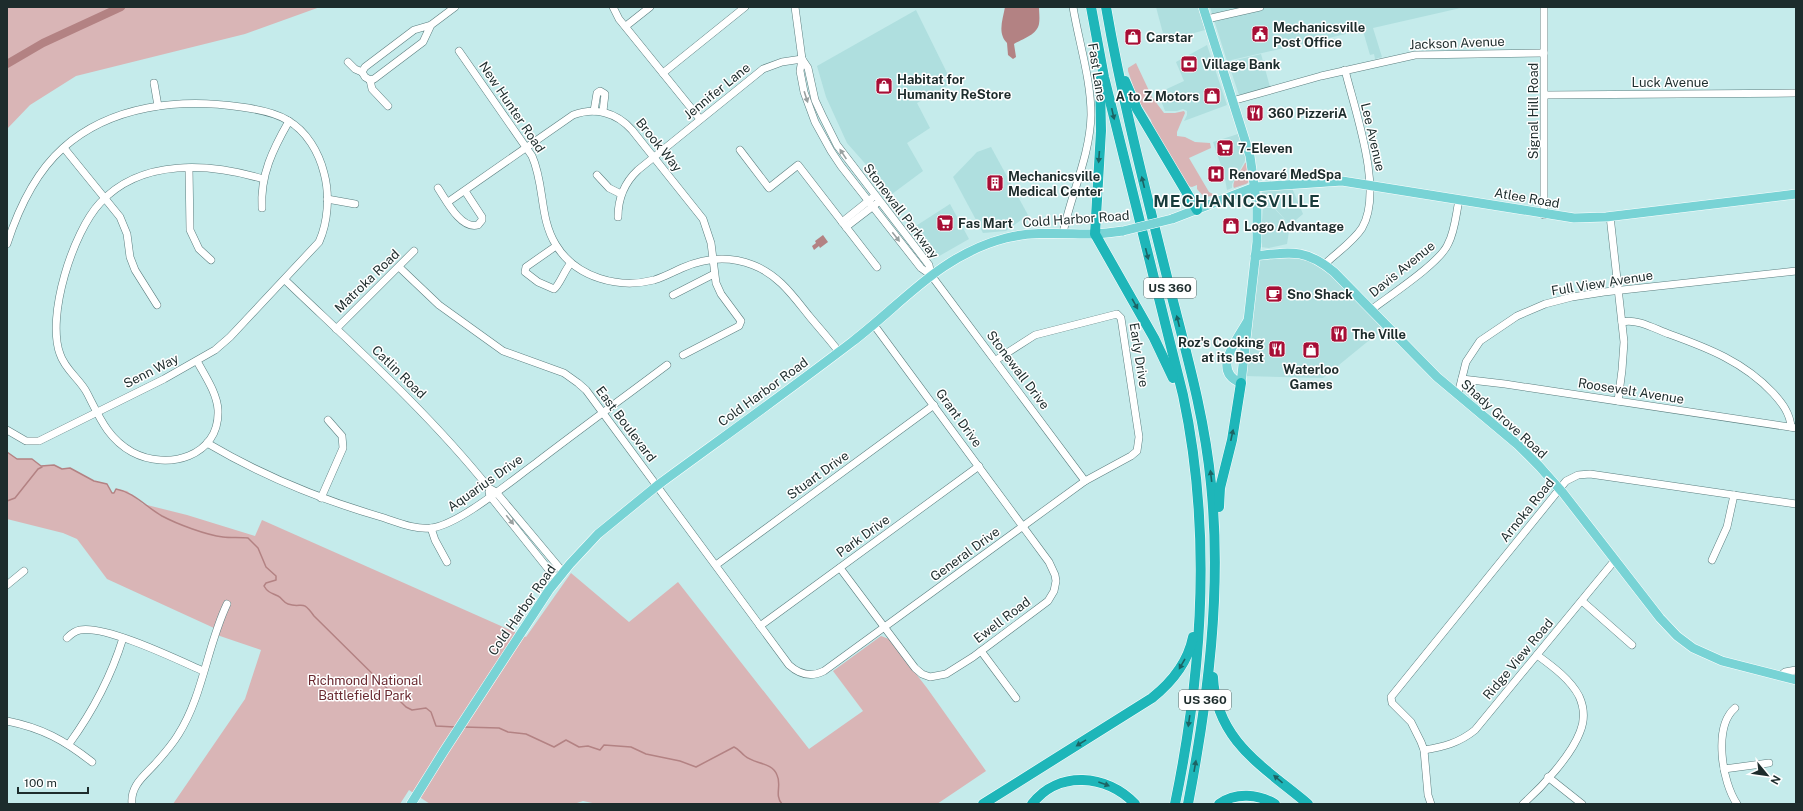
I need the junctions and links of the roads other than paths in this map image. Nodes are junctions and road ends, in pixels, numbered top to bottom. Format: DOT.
graph roads {
  1 [pos="455,7"];
  2 [pos="613,7"];
  3 [pos="650,7"];
  4 [pos="746,7"];
  5 [pos="795,7"];
  6 [pos="1074,7"];
  7 [pos="1091,7"];
  8 [pos="1203,7"];
  9 [pos="1260,7"];
  10 [pos="1544,7"];
  11 [pos="1106,11"];
  12 [pos="1207,19"];
  13 [pos="431,25"];
  14 [pos="626,26"];
  15 [pos="460,51"];
  16 [pos="1544,53"];
  17 [pos="802,59"];
  18 [pos="348,62"];
  19 [pos="1345,70"];
  20 [pos="362,72"];
  21 [pos="663,73"];
  22 [pos="370,80"];
  23 [pos="154,82"];
  24 [pos="1796,93"];
  25 [pos="1545,95"];
  26 [pos="1232,101"];
  27 [pos="158,106"];
  28 [pos="388,106"];
  29 [pos="594,111"];
  30 [pos="603,112"];
  31 [pos="700,119"];
  32 [pos="289,121"];
  33 [pos="527,146"];
  34 [pos="64,148"];
  35 [pos="740,150"];
  36 [pos="654,156"];
  37 [pos="189,168"];
  38 [pos="597,175"];
  39 [pos="263,179"];
  40 [pos="1371,185"];
  41 [pos="1255,187"];
  42 [pos="438,188"];
  43 [pos="465,191"];
  44 [pos="621,194"];
  45 [pos="1796,194"];
  46 [pos="105,198"];
  47 [pos="877,198"];
  48 [pos="327,199"];
  49 [pos="1459,200"];
  50 [pos="448,202"];
  51 [pos="871,203"];
  52 [pos="355,204"];
  53 [pos="262,208"];
  54 [pos="1196,210"];
  55 [pos="1544,215"];
  56 [pos="1610,216"];
  57 [pos="618,217"];
  58 [pos="844,225"];
  59 [pos="1063,233"];
  60 [pos="1095,234"];
  61 [pos="7,244"];
  62 [pos="556,246"];
  63 [pos="414,251"];
  64 [pos="1255,256"];
  65 [pos="211,260"];
  66 [pos="714,260"];
  67 [pos="571,263"];
  68 [pos="1325,264"];
  69 [pos="399,267"];
  70 [pos="877,267"];
  71 [pos="1796,271"];
  72 [pos="714,274"];
  73 [pos="931,275"];
  74 [pos="284,280"];
  75 [pos="1619,290"];
  76 [pos="673,295"];
  77 [pos="156,305"];
  78 [pos="1371,310"];
  79 [pos="1248,320"];
  80 [pos="1622,322"];
  81 [pos="874,325"];
  82 [pos="336,329"];
  83 [pos="839,352"];
  84 [pos="683,354"];
  85 [pos="1228,355"];
  86 [pos="996,360"];
  87 [pos="197,361"];
  88 [pos="667,365"];
  89 [pos="1242,368"];
  90 [pos="1462,379"];
  91 [pos="1241,383"];
  92 [pos="1458,394"];
  93 [pos="1618,401"];
  94 [pos="934,405"];
  95 [pos="96,412"];
  96 [pos="603,413"];
  97 [pos="1136,418"];
  98 [pos="328,420"];
  99 [pos="1794,428"];
  100 [pos="7,431"];
  101 [pos="207,443"];
  102 [pos="1194,460"];
  103 [pos="979,466"];
  104 [pos="1085,481"];
  105 [pos="658,485"];
  106 [pos="1559,488"];
  107 [pos="493,494"];
  108 [pos="1734,495"];
  109 [pos="321,498"];
  110 [pos="1796,504"];
  111 [pos="1023,527"];
  112 [pos="431,528"];
  113 [pos="1201,529"];
  114 [pos="1615,560"];
  115 [pos="1712,560"];
  116 [pos="446,562"];
  117 [pos="716,565"];
  118 [pos="840,568"];
  119 [pos="24,571"];
  120 [pos="1215,571"];
  121 [pos="563,572"];
  122 [pos="557,580"];
  123 [pos="7,585"];
  124 [pos="1214,595"];
  125 [pos="1582,601"];
  126 [pos="227,604"];
  127 [pos="760,626"];
  128 [pos="884,628"];
  129 [pos="67,638"];
  130 [pos="123,638"];
  131 [pos="1632,645"];
  132 [pos="981,651"];
  133 [pos="1537,655"];
  134 [pos="782,656"];
  135 [pos="1796,670"];
  136 [pos="203,671"];
  137 [pos="1780,676"];
  138 [pos="1796,680"];
  139 [pos="1016,698"];
  140 [pos="1735,708"];
  141 [pos="7,721"];
  142 [pos="69,744"];
  143 [pos="1424,750"];
  144 [pos="92,762"];
  145 [pos="1769,763"];
  146 [pos="1724,769"];
  147 [pos="1548,777"];
  148 [pos="132,804"];
  149 [pos="411,804"];
  150 [pos="983,804"];
  151 [pos="1032,804"];
  152 [pos="1135,804"];
  153 [pos="1175,804"];
  154 [pos="1188,804"];
  155 [pos="1219,804"];
  156 [pos="1275,804"];
  157 [pos="1308,804"];
  158 [pos="1431,804"];
  159 [pos="1523,804"];
  160 [pos="1582,804"];
  161 [pos="1737,804"];
  1 -- 13 [label="street"];
  2 -- 14 [label="street"];
  3 -- 14 [label="street"];
  4 -- 21 [label="street"];
  5 -- 17 [label="street, Stonewall Parkway"];
  6 -- 59 [label="street, Fast Lane"];
  7 -- 60 [label="highway, one-way"];
  7 -- 102 [label="highway, US 360, one-way"];
  8 -- 12 [label="main road"];
  9 -- 12 [label="street"];
  10 -- 16 [label="street, Signal Hill Road"];
  11 -- 54 [label="highway"];
  120 -- 11 [label="highway, US 360, one-way"];
  12 -- 26 [label="main road"];
  13 -- 20 [label="street"];
  13 -- 22 [label="street"];
  14 -- 21 [label="street"];
  15 -- 33 [label="street, New Hunter Road"];
  16 -- 19 [label="street, Jackson Avenue"];
  16 -- 25 [label="street, Signal Hill Road"];
  17 -- 31 [label="street, Jennifer Lane"];
  47 -- 17 [label="street, Stonewall Parkway, one-way"];
  17 -- 51 [label="street, Stonewall Parkway, one-way"];
  18 -- 20 [label="street"];
  19 -- 26 [label="street, Jackson Avenue"];
  19 -- 40 [label="street, Lee Avenue"];
  20 -- 22 [label="street"];
  21 -- 31 [label="street"];
  22 -- 28 [label="street"];
  23 -- 27 [label="street"];
  24 -- 25 [label="street, Luck Avenue"];
  25 -- 55 [label="street, Signal Hill Road"];
  26 -- 41 [label="main road"];
  27 -- 32 [label="street, Senn Way"];
  27 -- 34 [label="street, Senn Way"];
  29 -- 30 [label="street, Brook Way"];
  29 -- 30 [label="street"];
  29 -- 33 [label="street, Brook Way"];
  30 -- 36 [label="street, Brook Way"];
  31 -- 36 [label="street, Jennifer Lane"];
  32 -- 39 [label="street"];
  32 -- 48 [label="street, Senn Way"];
  33 -- 43 [label="street, Brook Way"];
  33 -- 62 [label="street, New Hunter Road"];
  34 -- 46 [label="street"];
  34 -- 61 [label="street, Senn Way"];
  35 -- 58 [label="street"];
  36 -- 44 [label="street, Jennifer Lane"];
  36 -- 66 [label="street, Brook Way"];
  37 -- 39 [label="street"];
  37 -- 46 [label="street"];
  37 -- 65 [label="street"];
  38 -- 44 [label="street"];
  39 -- 53 [label="street"];
  40 -- 41 [label="main road, Atlee Road"];
  40 -- 49 [label="main road, Atlee Road"];
  40 -- 68 [label="street, Lee Avenue"];
  41 -- 54 [label="main road, Cold Harbor Road"];
  41 -- 64 [label="main road"];
  42 -- 50 [label="street"];
  43 -- 50 [label="street, Brook Way"];
  43 -- 50 [label="street"];
  44 -- 57 [label="street"];
  45 -- 56 [label="main road, Atlee Road"];
  46 -- 77 [label="street"];
  46 -- 95 [label="street"];
  47 -- 51 [label="street"];
  47 -- 73 [label="street, Stonewall Parkway"];
  48 -- 52 [label="street"];
  48 -- 74 [label="street, Senn Way"];
  49 -- 55 [label="main road, Atlee Road"];
  49 -- 78 [label="street, Davis Avenue"];
  51 -- 58 [label="street"];
  51 -- 73 [label="street, Stonewall Parkway, one-way"];
  54 -- 60 [label="main road, Cold Harbor Road, bridge"];
  55 -- 56 [label="main road, Atlee Road"];
  56 -- 75 [label="street"];
  58 -- 70 [label="street"];
  59 -- 60 [label="main road, Cold Harbor Road"];
  59 -- 73 [label="main road, Cold Harbor Road"];
  60 -- 102 [label="highway, one-way"];
  62 -- 67 [label="street, New Hunter Road"];
  62 -- 67 [label="street"];
  63 -- 69 [label="street, Matroka Road"];
  64 -- 68 [label="main road, Shady Grove Road"];
  64 -- 79 [label="main road"];
  66 -- 67 [label="street, New Hunter Road"];
  66 -- 72 [label="street, Brook Way"];
  66 -- 83 [label="street, New Hunter Road"];
  68 -- 78 [label="main road, Shady Grove Road"];
  69 -- 82 [label="street, Matroka Road"];
  69 -- 96 [label="street, East Boulevard"];
  71 -- 75 [label="street, Full View Avenue"];
  72 -- 76 [label="street"];
  72 -- 84 [label="street, Brook Way"];
  73 -- 81 [label="main road, Cold Harbor Road"];
  73 -- 86 [label="street, Stonewall Drive"];
  74 -- 82 [label="street, Catlin Road"];
  74 -- 87 [label="street, Senn Way"];
  75 -- 80 [label="street"];
  75 -- 90 [label="street, Full View Avenue"];
  78 -- 92 [label="main road, Shady Grove Road"];
  79 -- 85 [label="main road"];
  79 -- 89 [label="main road"];
  80 -- 93 [label="street"];
  80 -- 99 [label="street"];
  81 -- 83 [label="main road, Cold Harbor Road"];
  81 -- 94 [label="street, Grant Drive"];
  82 -- 107 [label="street, Catlin Road"];
  83 -- 105 [label="main road, Cold Harbor Road"];
  85 -- 89 [label="main road"];
  85 -- 91 [label="main road"];
  86 -- 97 [label="street, Early Drive"];
  86 -- 104 [label="street, Stonewall Drive"];
  87 -- 95 [label="street, Senn Way"];
  87 -- 101 [label="street"];
  88 -- 96 [label="street, Aquarius Drive"];
  89 -- 91 [label="main road"];
  90 -- 92 [label="street, Full View Avenue"];
  90 -- 93 [label="street, Roosevelt Avenue"];
  120 -- 91 [label="highway, one-way"];
  92 -- 106 [label="main road, Shady Grove Road"];
  93 -- 99 [label="street, Roosevelt Avenue"];
  94 -- 103 [label="street, Grant Drive"];
  94 -- 117 [label="street, Stuart Drive"];
  95 -- 100 [label="street, Senn Way"];
  95 -- 101 [label="street"];
  96 -- 105 [label="street, East Boulevard"];
  96 -- 107 [label="street, Aquarius Drive"];
  97 -- 104 [label="street, General Drive"];
  98 -- 109 [label="street"];
  101 -- 109 [label="street, Aquarius Drive"];
  102 -- 113 [label="highway, US 360"];
  103 -- 111 [label="street, Grant Drive"];
  103 -- 118 [label="street, Park Drive"];
  104 -- 111 [label="street, General Drive"];
  105 -- 117 [label="street, East Boulevard"];
  105 -- 121 [label="main road, Cold Harbor Road"];
  106 -- 108 [label="street, Arnoka Road"];
  106 -- 114 [label="main road, Shady Grove Road"];
  106 -- 143 [label="street, Arnoka Road"];
  107 -- 112 [label="street, Aquarius Drive"];
  107 -- 121 [label="street"];
  107 -- 122 [label="street, one-way"];
  108 -- 110 [label="street, Arnoka Road"];
  108 -- 115 [label="street"];
  109 -- 112 [label="street, Aquarius Drive"];
  111 -- 128 [label="street, General Drive"];
  111 -- 132 [label="street, Ewell Road"];
  112 -- 116 [label="street"];
  113 -- 150 [label="highway, one-way"];
  113 -- 153 [label="highway, US 360, one-way"];
  114 -- 125 [label="street, Ridge View Road"];
  114 -- 137 [label="main road, Shady Grove Road"];
  117 -- 127 [label="street, East Boulevard"];
  118 -- 127 [label="street, Park Drive"];
  118 -- 128 [label="street, Ewell Road"];
  119 -- 123 [label="street"];
  120 -- 124 [label="highway, US 360"];
  121 -- 122 [label="main road, Cold Harbor Road"];
  122 -- 149 [label="main road, Cold Harbor Road"];
  154 -- 124 [label="highway, US 360, one-way"];
  157 -- 124 [label="highway, one-way"];
  125 -- 131 [label="street"];
  125 -- 133 [label="street, Ridge View Road"];
  126 -- 136 [label="street"];
  127 -- 134 [label="street, East Boulevard"];
  128 -- 132 [label="street, Ewell Road"];
  128 -- 134 [label="street, General Drive"];
  129 -- 130 [label="street"];
  130 -- 136 [label="street"];
  130 -- 142 [label="street"];
  132 -- 139 [label="street"];
  133 -- 143 [label="street, Ridge View Road"];
  133 -- 147 [label="street"];
  135 -- 137 [label="street"];
  136 -- 148 [label="street"];
  137 -- 138 [label="main road, Shady Grove Road"];
  140 -- 146 [label="street"];
  141 -- 142 [label="street"];
  142 -- 144 [label="street"];
  143 -- 158 [label="street"];
  145 -- 146 [label="street"];
  146 -- 161 [label="street"];
  147 -- 159 [label="street"];
  147 -- 160 [label="street"];
  151 -- 152 [label="highway, one-way"];
  155 -- 156 [label="highway"];
}
